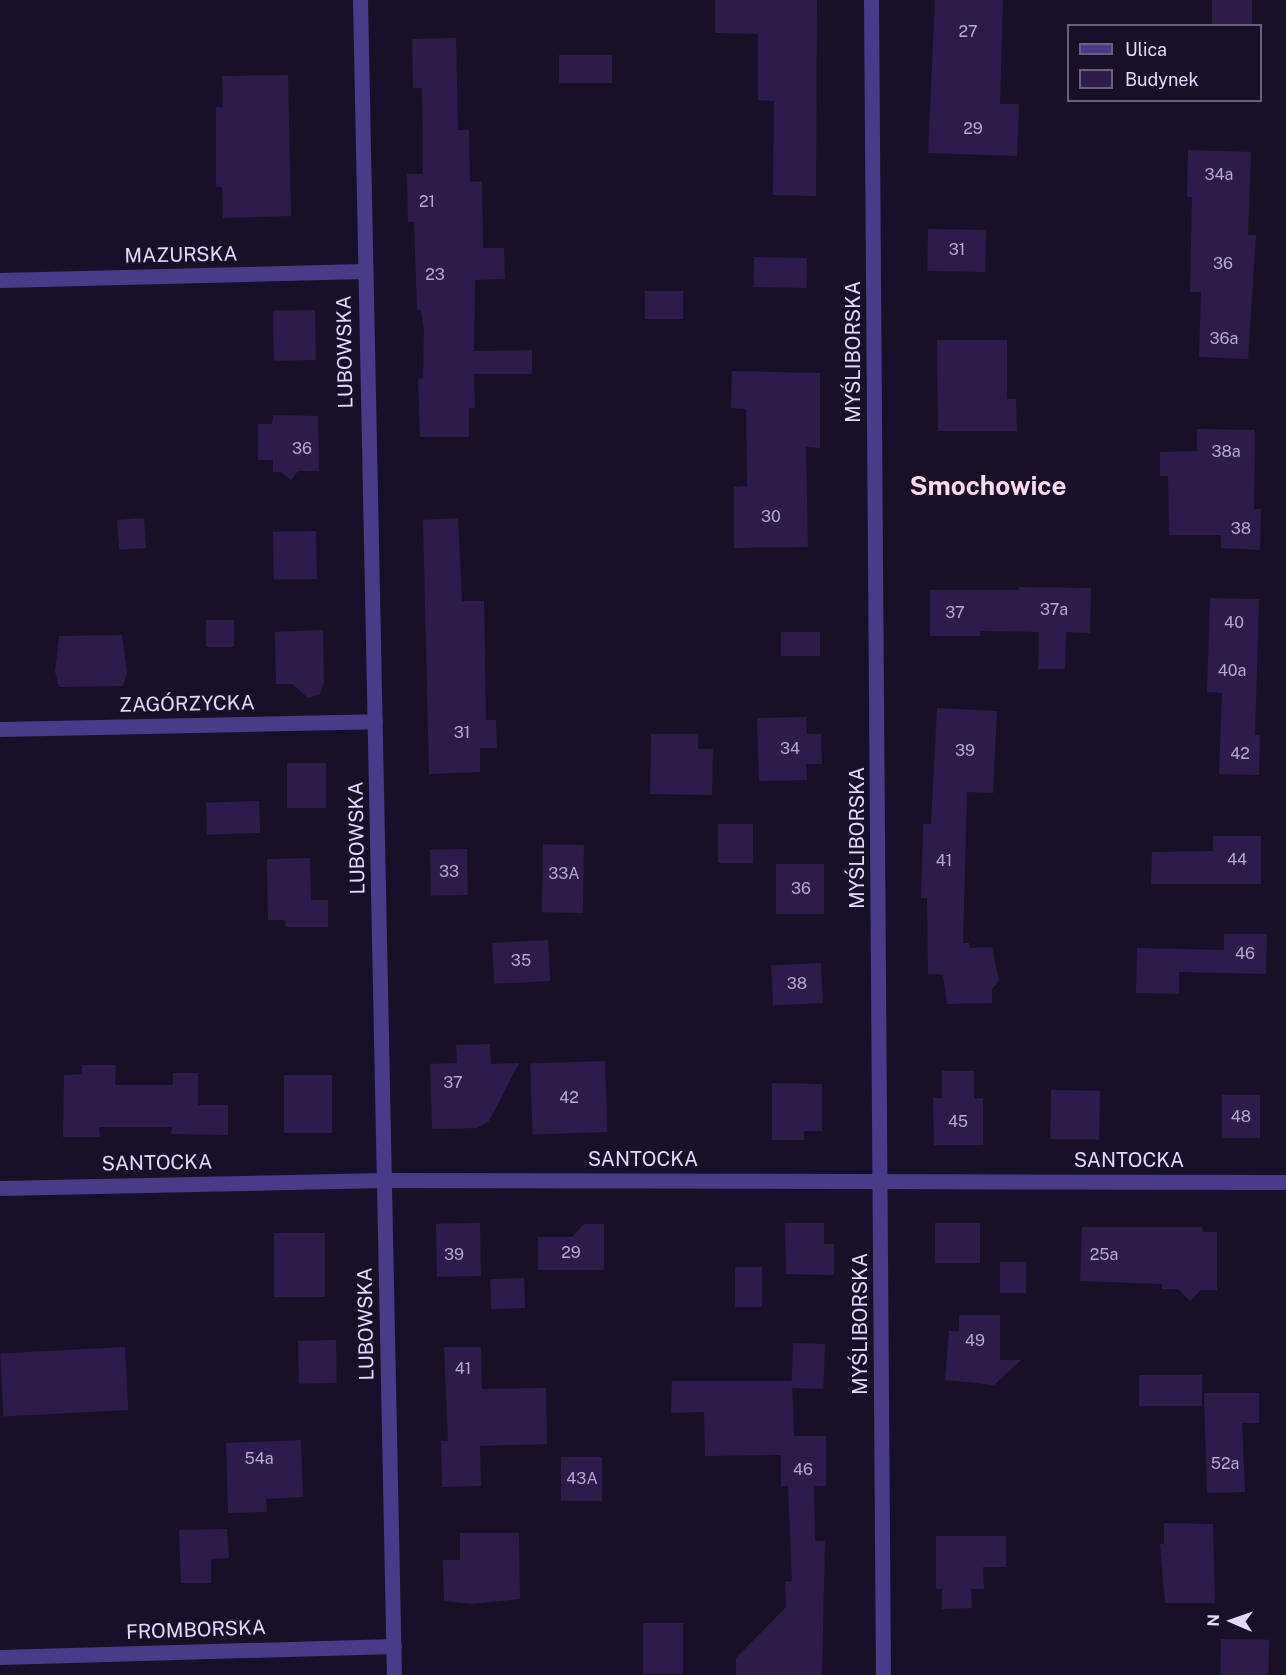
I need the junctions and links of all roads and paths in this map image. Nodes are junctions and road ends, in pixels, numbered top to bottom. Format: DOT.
graph roads {
  1 [pos="360,0"];
  2 [pos="871,0"];
  3 [pos="364,271"];
  4 [pos="0,280"];
  5 [pos="375,721"];
  6 [pos="0,729"];
  7 [pos="385,1180"];
  8 [pos="881,1180"];
  9 [pos="1286,1182"];
  10 [pos="0,1188"];
  11 [pos="394,1646"];
  12 [pos="0,1657"];
  13 [pos="394,1675"];
  14 [pos="883,1675"];
  1 -- 3 [label="street, LUBOWSKA"];
  2 -- 8 [label="street, MYŚLIBORSKA"];
  3 -- 4 [label="street, MAZURSKA"];
  3 -- 5 [label="street, LUBOWSKA"];
  5 -- 6 [label="street, ZAGÓRZYCKA"];
  5 -- 7 [label="street, LUBOWSKA"];
  7 -- 8 [label="street, SANTOCKA"];
  7 -- 10 [label="street, SANTOCKA"];
  7 -- 11 [label="street, LUBOWSKA"];
  8 -- 9 [label="street, SANTOCKA"];
  8 -- 14 [label="street, MYŚLIBORSKA"];
  11 -- 12 [label="street, FROMBORSKA"];
  11 -- 13 [label="street, LUBOWSKA"];
}
